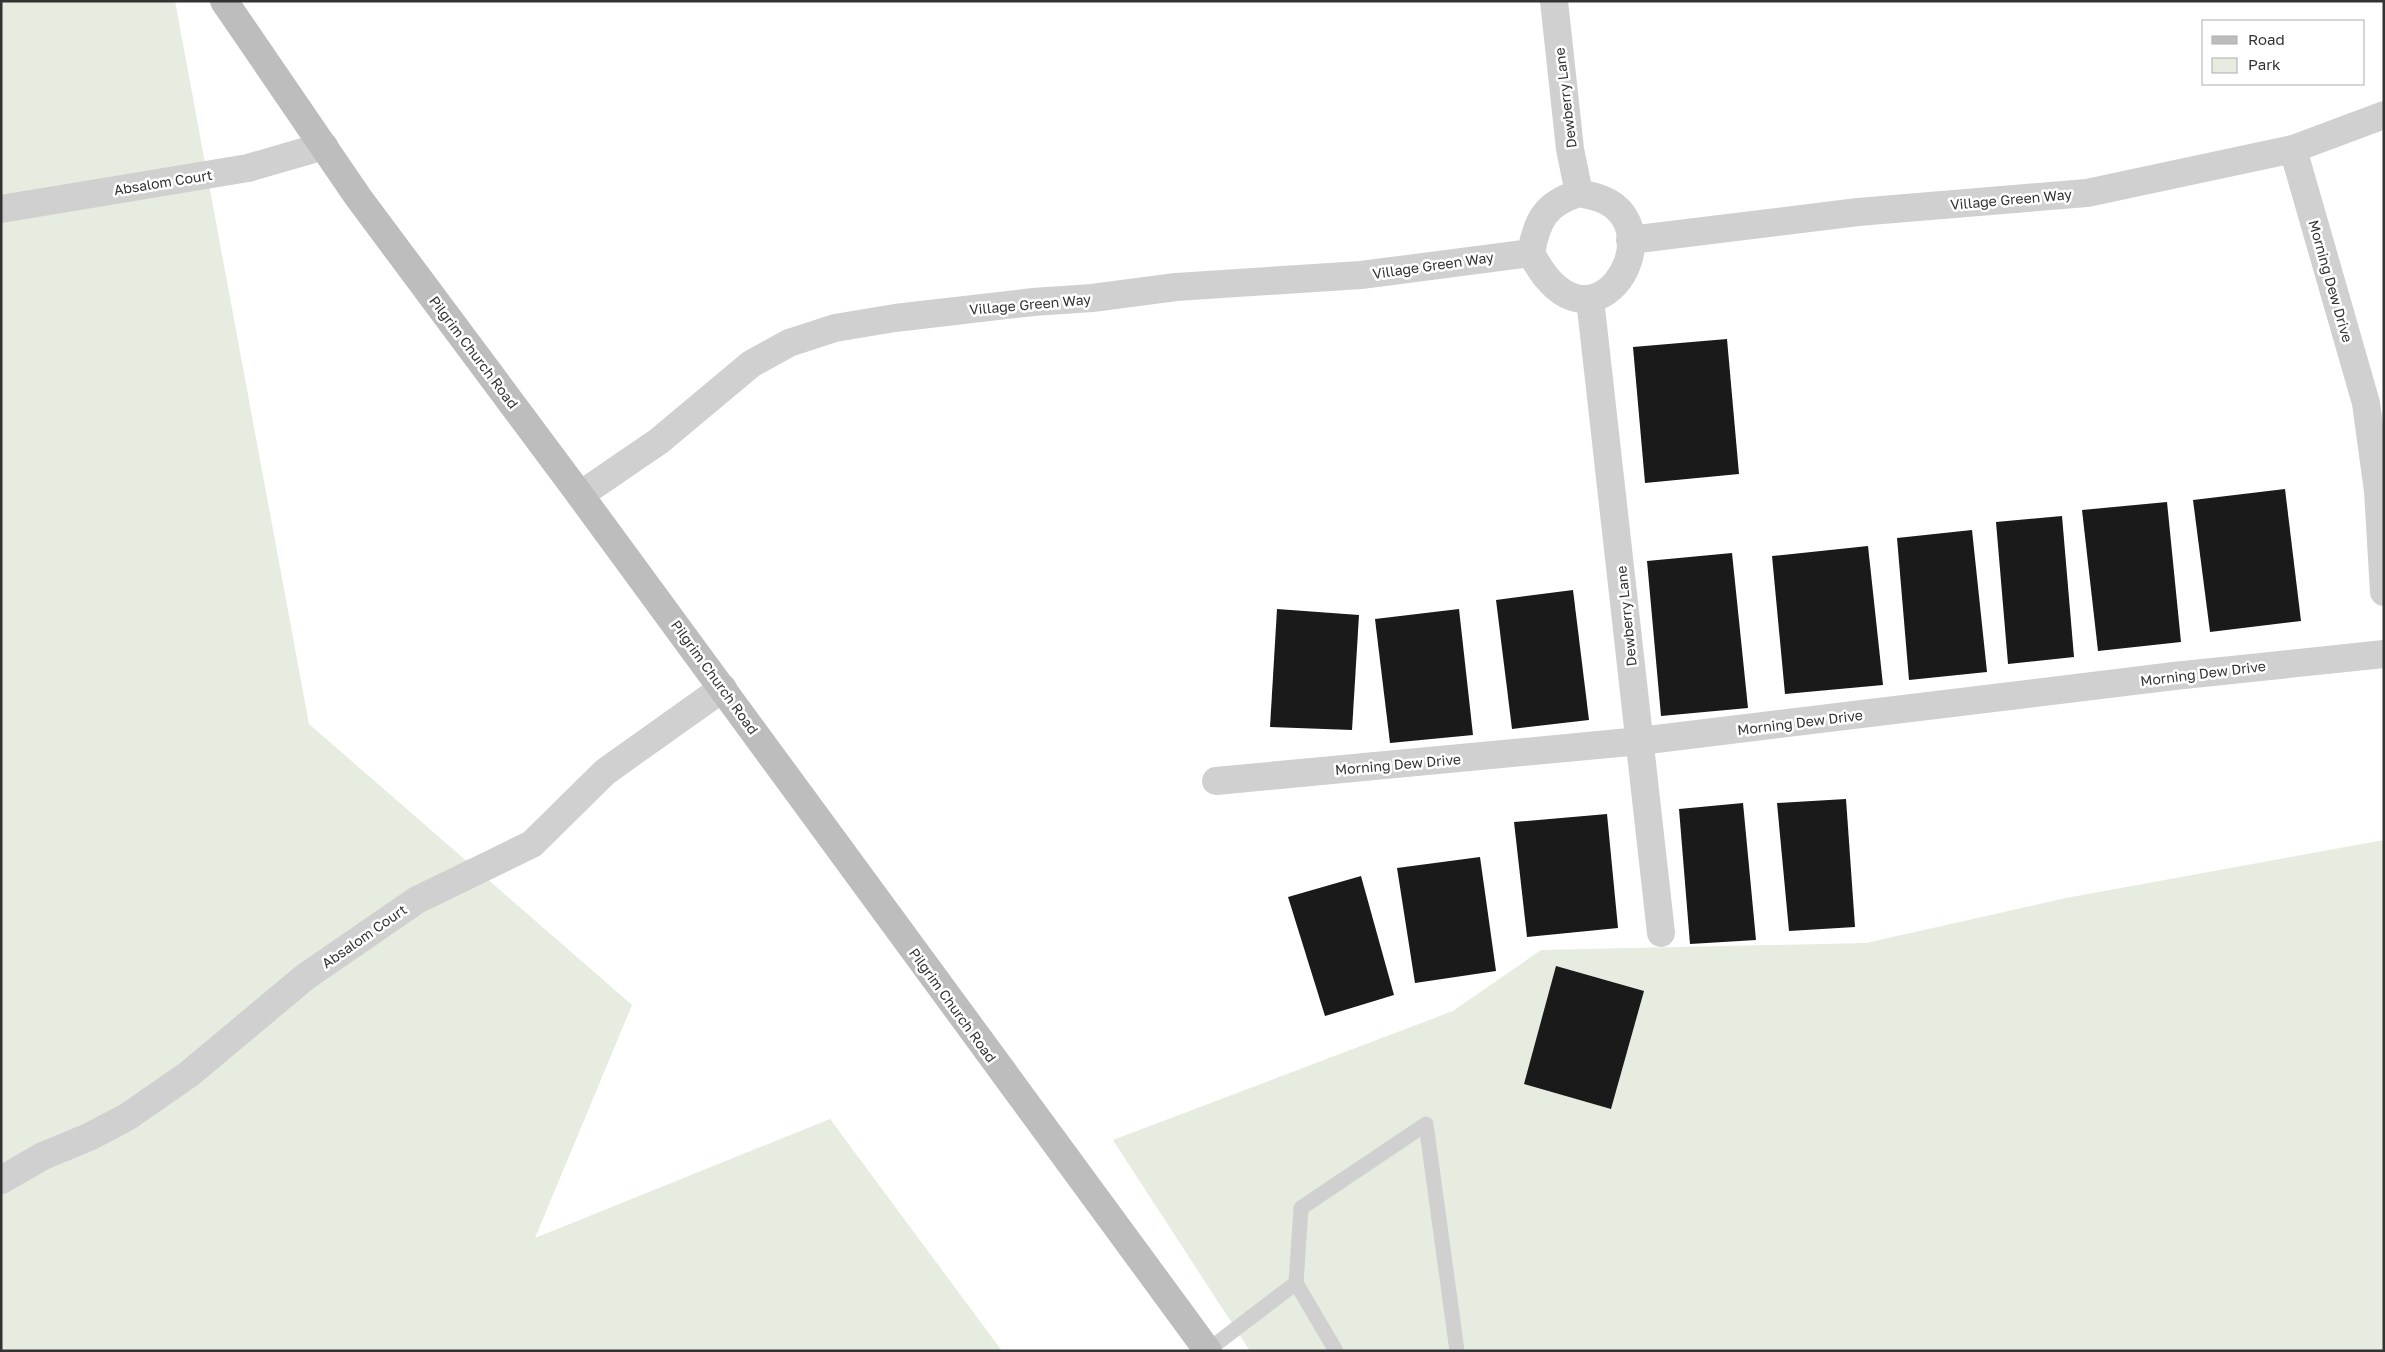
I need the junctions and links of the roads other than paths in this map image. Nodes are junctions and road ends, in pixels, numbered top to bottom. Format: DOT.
graph roads {
  1 [pos="224,1"];
  2 [pos="1554,1"];
  3 [pos="2384,115"];
  4 [pos="324,146"];
  5 [pos="2293,149"];
  6 [pos="1578,193"];
  7 [pos="1,209"];
  8 [pos="1630,240"];
  9 [pos="1531,253"];
  10 [pos="1590,299"];
  11 [pos="580,494"];
  12 [pos="2384,592"];
  13 [pos="2384,654"];
  14 [pos="723,688"];
  15 [pos="1640,741"];
  16 [pos="1216,780"];
  17 [pos="1662,933"];
  18 [pos="1,1180"];
  19 [pos="1296,1283"];
  20 [pos="1208,1351"];
  21 [pos="1336,1351"];
  22 [pos="1457,1351"];
  1 -- 4 [label="street, Pilgrim Church Road"];
  2 -- 6 [label="street, Dewberry Lane"];
  3 -- 5 [label="street, Village Green Way"];
  4 -- 7 [label="street, Absalom Court"];
  4 -- 11 [label="street, Pilgrim Church Road"];
  5 -- 8 [label="street, Village Green Way"];
  5 -- 12 [label="street, Morning Dew Drive"];
  6 -- 8 [label="street"];
  6 -- 9 [label="street"];
  8 -- 10 [label="street"];
  9 -- 10 [label="street"];
  9 -- 11 [label="street, Village Green Way"];
  10 -- 15 [label="street, Dewberry Lane"];
  11 -- 14 [label="street, Pilgrim Church Road"];
  13 -- 15 [label="street, Morning Dew Drive"];
  14 -- 18 [label="street, Absalom Court"];
  14 -- 20 [label="street, Pilgrim Church Road"];
  15 -- 16 [label="street, Morning Dew Drive"];
  15 -- 17 [label="street, Dewberry Lane"];
  19 -- 20 [label="lane"];
  19 -- 21 [label="lane"];
  19 -- 22 [label="lane"];
}
